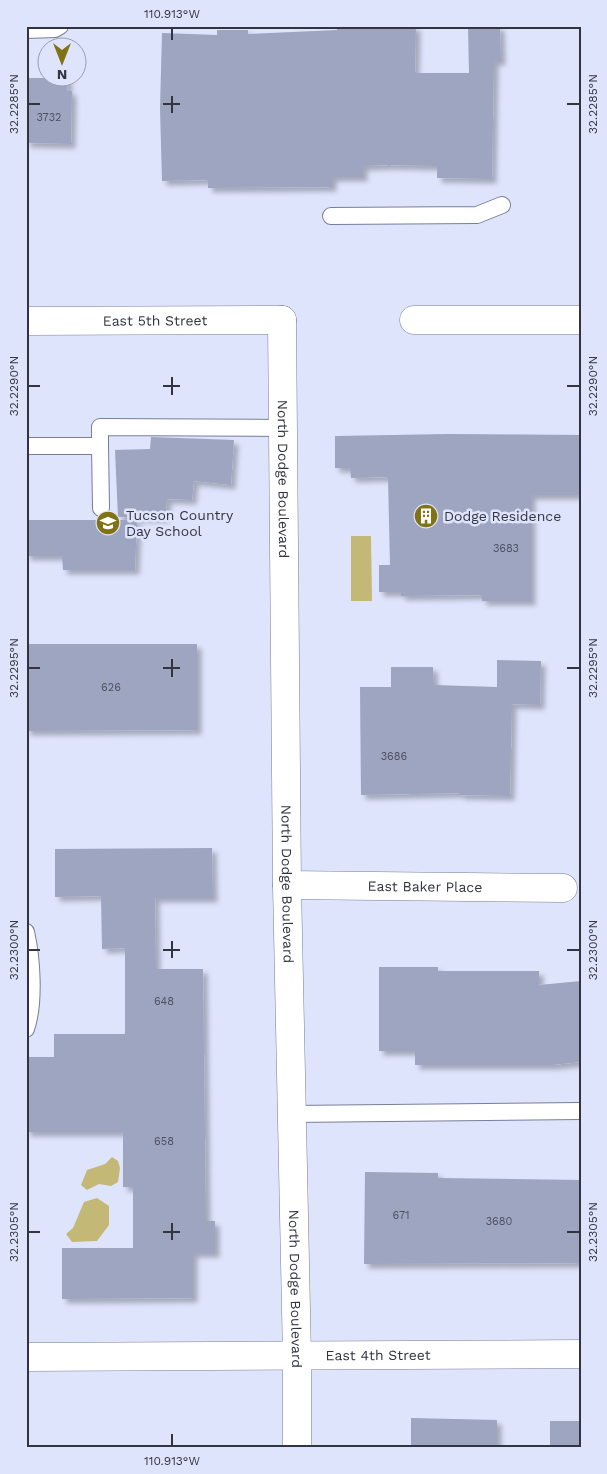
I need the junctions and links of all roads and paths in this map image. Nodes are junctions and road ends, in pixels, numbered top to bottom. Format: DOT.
graph roads {
  1 [pos="60,26"];
  2 [pos="26,30"];
  3 [pos="502,205"];
  4 [pos="331,216"];
  5 [pos="282,320"];
  6 [pos="414,320"];
  7 [pos="581,320"];
  8 [pos="26,321"];
  9 [pos="284,428"];
  10 [pos="26,446"];
  11 [pos="100,446"];
  12 [pos="101,508"];
  13 [pos="287,886"];
  14 [pos="563,888"];
  15 [pos="26,932"];
  16 [pos="26,1029"];
  17 [pos="581,1111"];
  18 [pos="291,1114"];
  19 [pos="581,1354"];
  20 [pos="26,1357"];
  21 [pos="297,1357"];
  22 [pos="297,1448"];
  1 -- 2 [label="lane"];
  3 -- 4 [label="lane"];
  5 -- 8 [label="street, East 5th Street"];
  5 -- 9 [label="street, North Dodge Boulevard"];
  6 -- 7 [label="street"];
  9 -- 11 [label="lane"];
  9 -- 13 [label="street, North Dodge Boulevard"];
  10 -- 11 [label="lane"];
  11 -- 12 [label="lane"];
  13 -- 14 [label="street, East Baker Place"];
  13 -- 18 [label="street, North Dodge Boulevard"];
  15 -- 16 [label="lane"];
  17 -- 18 [label="lane"];
  18 -- 21 [label="street, North Dodge Boulevard"];
  19 -- 21 [label="street, East 4th Street"];
  20 -- 21 [label="street, East 4th Street"];
  21 -- 22 [label="street, North Dodge Boulevard"];
}
